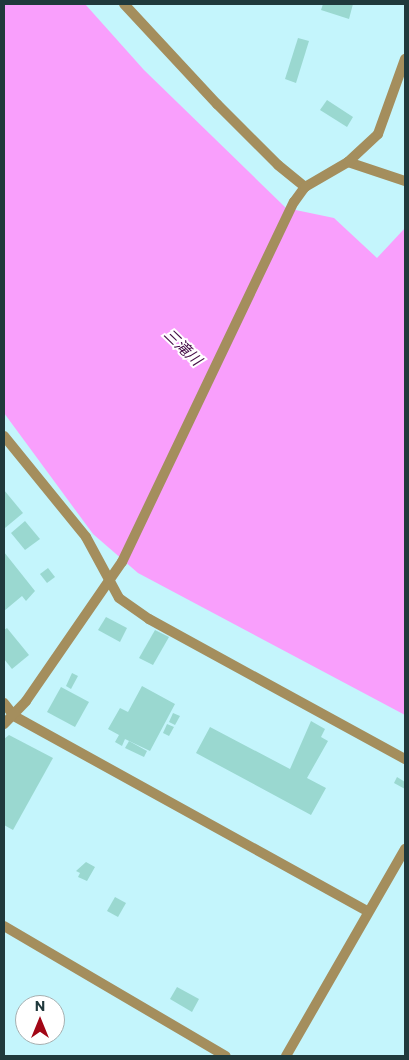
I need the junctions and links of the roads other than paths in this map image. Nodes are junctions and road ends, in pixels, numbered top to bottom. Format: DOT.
graph roads {
  1 [pos="124,4"];
  2 [pos="405,59"];
  3 [pos="348,162"];
  4 [pos="405,181"];
  5 [pos="305,186"];
  6 [pos="4,436"];
  7 [pos="110,582"];
  8 [pos="4,703"];
  9 [pos="14,716"];
  10 [pos="4,724"];
  11 [pos="405,758"];
  12 [pos="405,849"];
  13 [pos="367,911"];
  14 [pos="4,926"];
  15 [pos="226,1056"];
  16 [pos="286,1056"];
  1 -- 5 [label="lane"];
  2 -- 3 [label="lane"];
  3 -- 4 [label="lane"];
  3 -- 5 [label="lane"];
  5 -- 7 [label="lane"];
  6 -- 7 [label="lane"];
  7 -- 9 [label="lane"];
  7 -- 11 [label="lane"];
  8 -- 9 [label="lane"];
  9 -- 10 [label="lane"];
  9 -- 13 [label="lane"];
  12 -- 13 [label="lane"];
  13 -- 16 [label="lane"];
  14 -- 15 [label="lane"];
}
